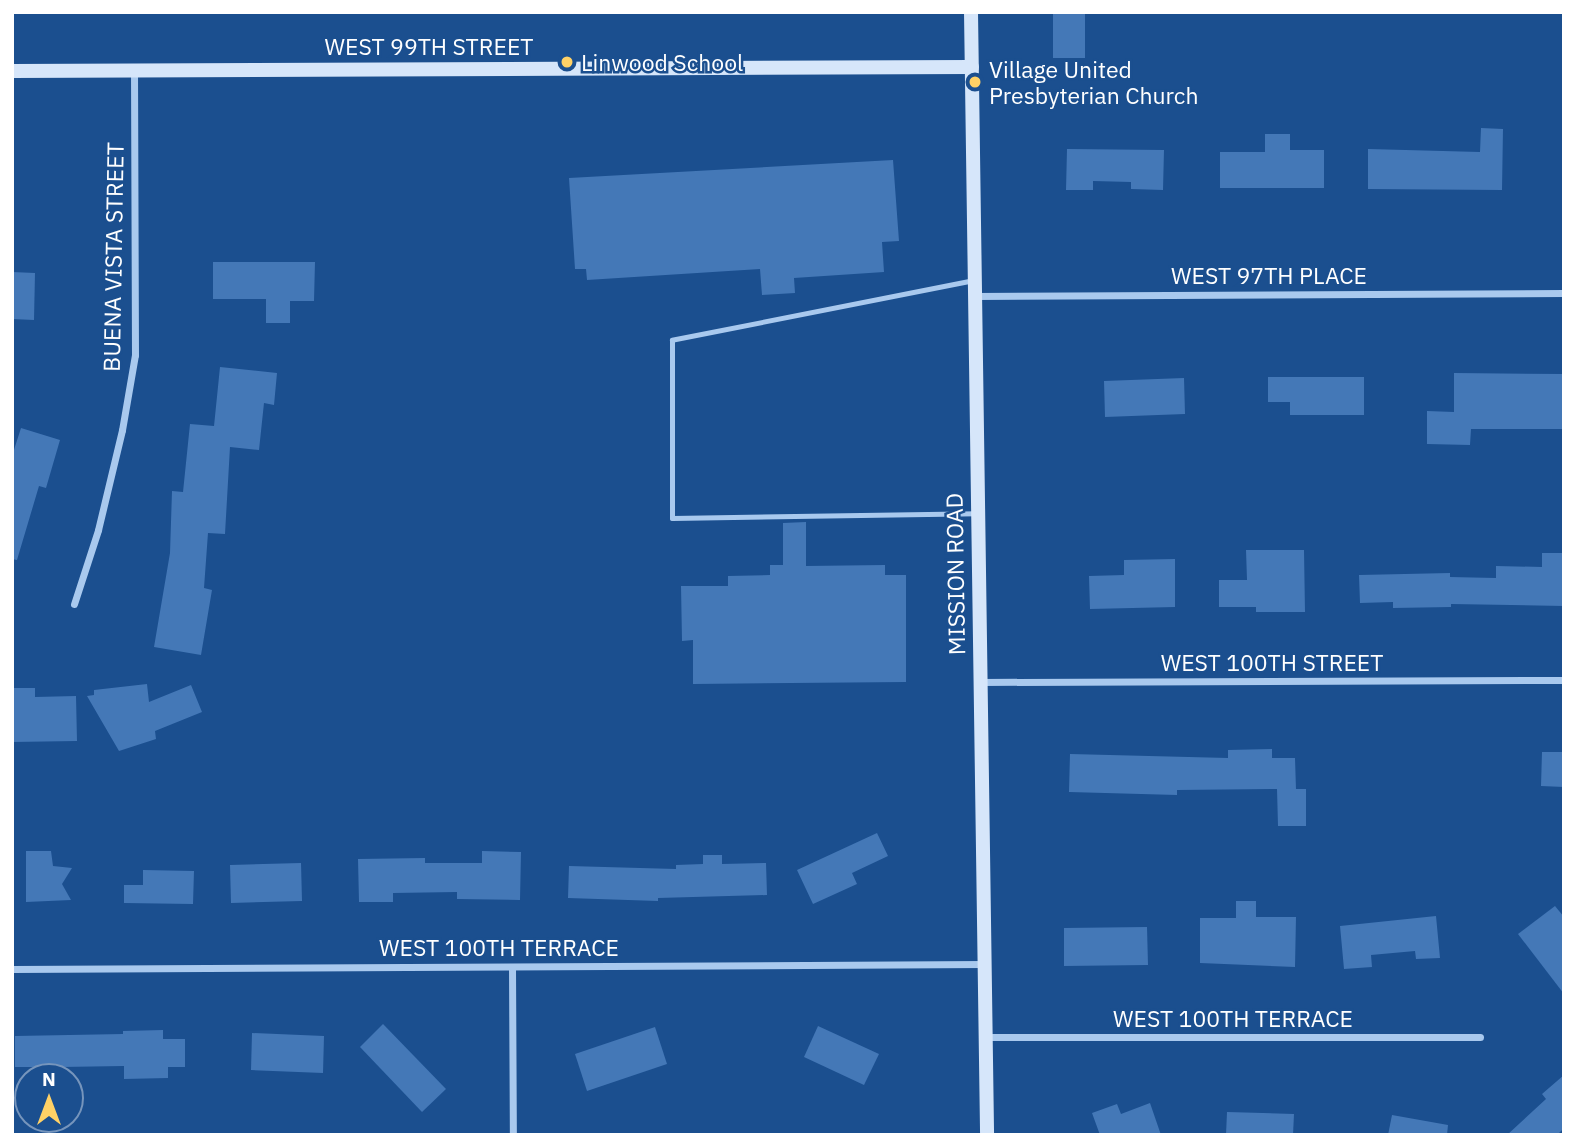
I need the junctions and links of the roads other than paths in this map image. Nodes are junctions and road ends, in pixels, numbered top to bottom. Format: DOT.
graph roads {
  1 [pos="971,12"];
  2 [pos="972,67"];
  3 [pos="12,71"];
  4 [pos="134,71"];
  5 [pos="974,281"];
  6 [pos="1564,293"];
  7 [pos="975,296"];
  8 [pos="977,513"];
  9 [pos="74,604"];
  10 [pos="1564,681"];
  11 [pos="980,682"];
  12 [pos="986,964"];
  13 [pos="512,967"];
  14 [pos="12,969"];
  15 [pos="986,1037"];
  16 [pos="1480,1037"];
  17 [pos="513,1135"];
  18 [pos="987,1135"];
  1 -- 2 [label="main road, MISSION ROAD"];
  2 -- 4 [label="main road, WEST 99TH STREET"];
  2 -- 5 [label="main road, MISSION ROAD"];
  3 -- 4 [label="main road, WEST 99TH STREET"];
  4 -- 9 [label="street, BUENA VISTA STREET"];
  5 -- 7 [label="main road, MISSION ROAD"];
  5 -- 8 [label="lane"];
  6 -- 7 [label="street, WEST 97TH PLACE"];
  7 -- 8 [label="main road, MISSION ROAD"];
  8 -- 11 [label="main road, MISSION ROAD"];
  10 -- 11 [label="street, WEST 100TH STREET"];
  11 -- 12 [label="main road, MISSION ROAD"];
  12 -- 13 [label="street, WEST 100TH TERRACE"];
  12 -- 15 [label="main road, MISSION ROAD"];
  13 -- 14 [label="street, WEST 100TH TERRACE"];
  13 -- 17 [label="street"];
  15 -- 16 [label="street, WEST 100TH TERRACE"];
  15 -- 18 [label="main road, MISSION ROAD"];
}
